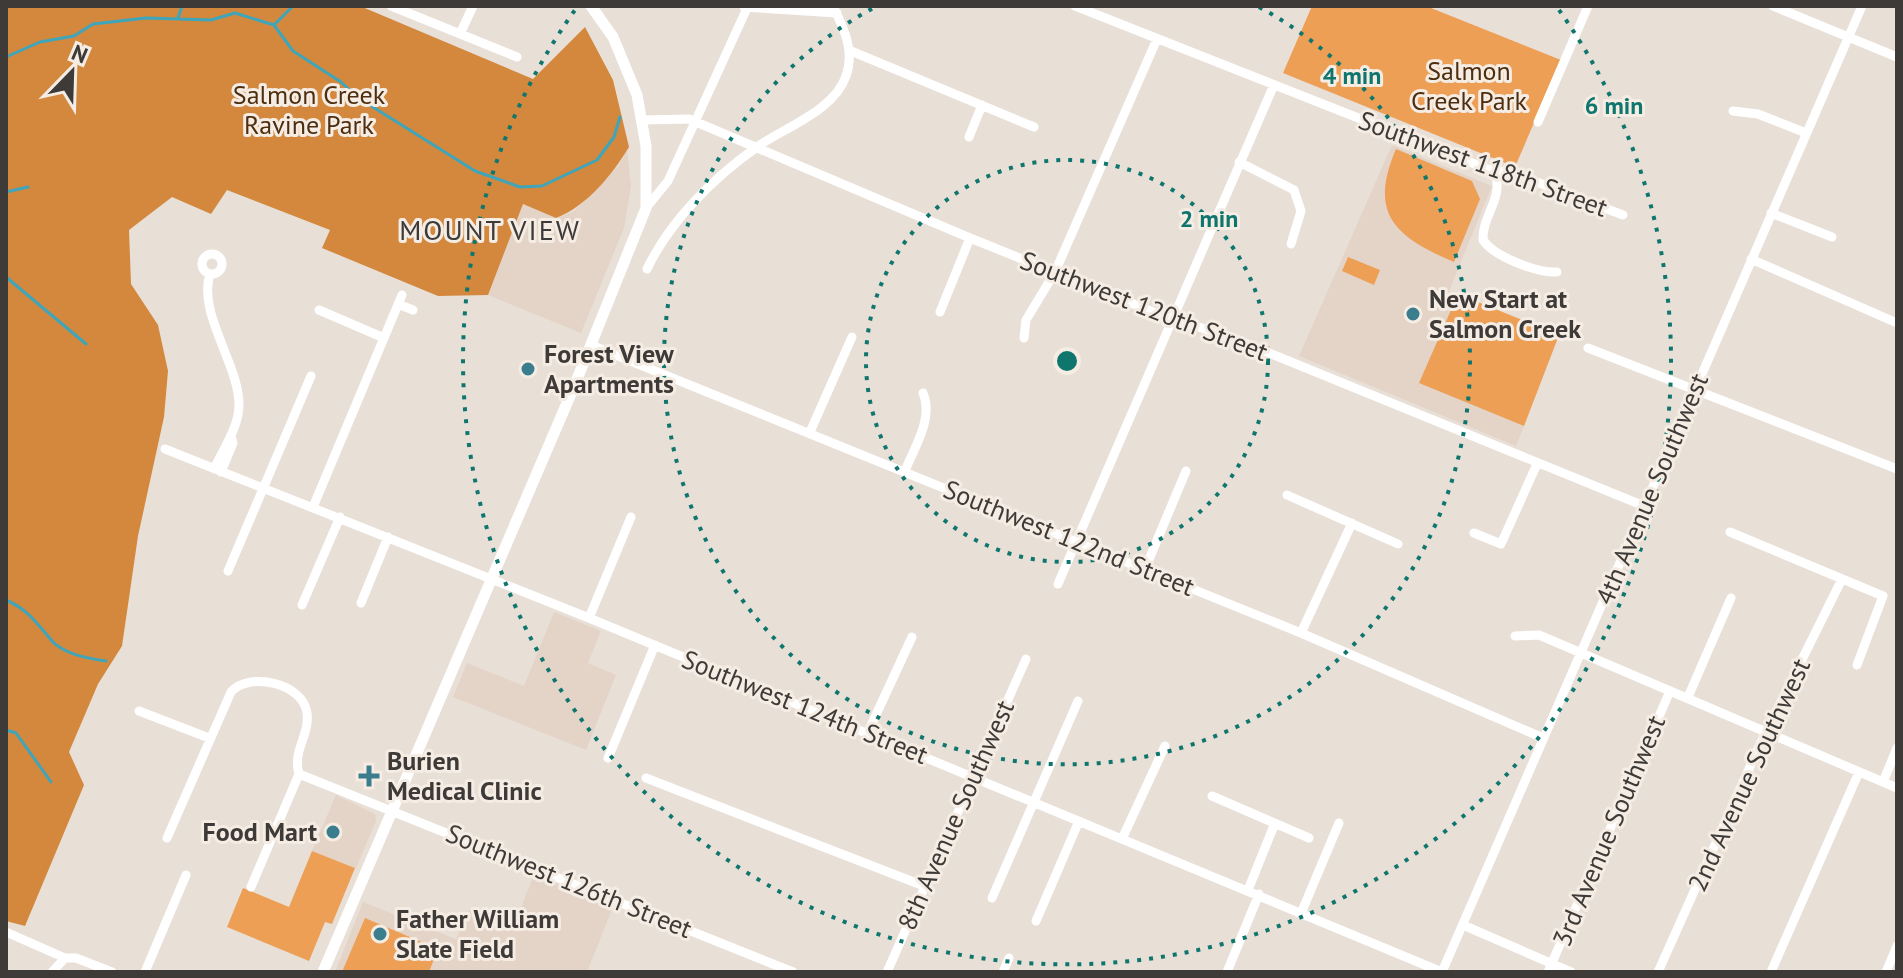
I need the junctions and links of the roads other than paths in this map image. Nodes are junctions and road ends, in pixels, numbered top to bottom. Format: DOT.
graph roads {
  1 [pos="391,6"];
  2 [pos="473,6"];
  3 [pos="591,6"];
  4 [pos="1075,6"];
  5 [pos="1588,6"];
  6 [pos="1773,6"];
  7 [pos="1862,6"];
  8 [pos="746,7"];
  9 [pos="835,10"];
  10 [pos="460,34"];
  11 [pos="1848,38"];
  12 [pos="1157,39"];
  13 [pos="851,51"];
  14 [pos="517,57"];
  15 [pos="1897,57"];
  16 [pos="1273,87"];
  17 [pos="982,105"];
  18 [pos="1733,111"];
  19 [pos="642,120"];
  20 [pos="697,122"];
  21 [pos="1538,122"];
  22 [pos="1034,127"];
  23 [pos="1806,133"];
  24 [pos="969,137"];
  25 [pos="756,148"];
  26 [pos="1239,162"];
  27 [pos="1495,172"];
  28 [pos="646,208"];
  29 [pos="1771,213"];
  30 [pos="1623,215"];
  31 [pos="1832,237"];
  32 [pos="970,238"];
  33 [pos="1291,244"];
  34 [pos="1751,259"];
  35 [pos="647,269"];
  36 [pos="1055,272"];
  37 [pos="1557,272"];
  38 [pos="210,274"];
  39 [pos="319,310"];
  40 [pos="413,310"];
  41 [pos="940,312"];
  42 [pos="1172,318"];
  43 [pos="1897,323"];
  44 [pos="852,337"];
  45 [pos="384,338"];
  46 [pos="1024,338"];
  47 [pos="591,345"];
  48 [pos="1588,348"];
  49 [pos="311,376"];
  50 [pos="1695,389"];
  51 [pos="923,393"];
  52 [pos="810,432"];
  53 [pos="165,449"];
  54 [pos="1537,464"];
  55 [pos="1897,469"];
  56 [pos="218,471"];
  57 [pos="905,471"];
  58 [pos="1186,471"];
  59 [pos="262,489"];
  60 [pos="1287,495"];
  61 [pos="1644,506"];
  62 [pos="313,507"];
  63 [pos="340,517"];
  64 [pos="631,517"];
  65 [pos="1352,523"];
  66 [pos="1730,532"];
  67 [pos="1474,533"];
  68 [pos="388,537"];
  69 [pos="1076,542"];
  70 [pos="1398,544"];
  71 [pos="1145,569"];
  72 [pos="228,571"];
  73 [pos="1842,579"];
  74 [pos="492,580"];
  75 [pos="1058,584"];
  76 [pos="1731,598"];
  77 [pos="361,603"];
  78 [pos="302,605"];
  79 [pos="589,618"];
  80 [pos="1301,633"];
  81 [pos="1515,636"];
  82 [pos="912,637"];
  83 [pos="655,645"];
  84 [pos="1580,653"];
  85 [pos="1026,659"];
  86 [pos="1857,665"];
  87 [pos="1670,691"];
  88 [pos="1688,697"];
  89 [pos="1078,701"];
  90 [pos="139,711"];
  91 [pos="868,732"];
  92 [pos="1768,732"];
  93 [pos="209,738"];
  94 [pos="1543,738"];
  95 [pos="1165,746"];
  96 [pos="1897,748"];
  97 [pos="608,758"];
  98 [pos="1859,772"];
  99 [pos="299,774"];
  100 [pos="973,777"];
  101 [pos="646,778"];
  102 [pos="1883,782"];
  103 [pos="1897,788"];
  104 [pos="1212,796"];
  105 [pos="1033,802"];
  106 [pos="393,810"];
  107 [pos="1079,821"];
  108 [pos="1275,823"];
  109 [pos="1339,823"];
  110 [pos="167,838"];
  111 [pos="1309,838"];
  112 [pos="1122,839"];
  113 [pos="186,875"];
  114 [pos="924,886"];
  115 [pos="251,887"];
  116 [pos="1248,890"];
  117 [pos="1259,894"];
  118 [pos="992,898"];
  119 [pos="1302,911"];
  120 [pos="1036,921"];
  121 [pos="1463,925"];
  122 [pos="6,932"];
  123 [pos="1897,946"];
  124 [pos="65,958"];
  125 [pos="1009,958"];
  126 [pos="1550,968"];
  127 [pos="52,972"];
  128 [pos="112,972"];
  129 [pos="145,972"];
  130 [pos="323,972"];
  131 [pos="793,972"];
  132 [pos="887,972"];
  133 [pos="1003,972"];
  134 [pos="1227,972"];
  135 [pos="1442,972"];
  136 [pos="1571,972"];
  137 [pos="1658,972"];
  138 [pos="1771,972"];
  139 [pos="1886,972"];
  1 -- 10 [label="street"];
  2 -- 10 [label="street"];
  3 -- 19 [label="main road"];
  4 -- 12 [label="street, Southwest 118th Street"];
  5 -- 21 [label="street"];
  6 -- 11 [label="street"];
  7 -- 11 [label="street, 4th Avenue Southwest"];
  8 -- 9 [label="street"];
  8 -- 20 [label="street"];
  9 -- 13 [label="street"];
  10 -- 14 [label="street"];
  11 -- 15 [label="street"];
  11 -- 23 [label="street, 4th Avenue Southwest"];
  12 -- 16 [label="street, Southwest 118th Street"];
  12 -- 36 [label="street"];
  13 -- 17 [label="street"];
  13 -- 25 [label="street"];
  16 -- 26 [label="street"];
  16 -- 27 [label="street, Southwest 118th Street"];
  17 -- 22 [label="street"];
  17 -- 24 [label="street"];
  18 -- 23 [label="street"];
  19 -- 20 [label="street, Southwest 120th Street"];
  19 -- 28 [label="main road"];
  20 -- 25 [label="street, Southwest 120th Street"];
  20 -- 28 [label="street"];
  23 -- 29 [label="street, 4th Avenue Southwest"];
  25 -- 32 [label="street, Southwest 120th Street"];
  25 -- 35 [label="street"];
  26 -- 33 [label="street"];
  26 -- 42 [label="street"];
  27 -- 30 [label="street, Southwest 118th Street"];
  27 -- 37 [label="street"];
  28 -- 47 [label="main road"];
  29 -- 31 [label="street"];
  29 -- 34 [label="street, 4th Avenue Southwest"];
  32 -- 36 [label="street, Southwest 120th Street"];
  32 -- 41 [label="street"];
  34 -- 43 [label="street"];
  34 -- 50 [label="street, 4th Avenue Southwest"];
  36 -- 42 [label="street, Southwest 120th Street"];
  36 -- 46 [label="street"];
  38 -- 56 [label="street"];
  39 -- 45 [label="street"];
  40 -- 45 [label="street"];
  42 -- 54 [label="street, Southwest 120th Street"];
  42 -- 69 [label="street"];
  44 -- 52 [label="street"];
  45 -- 62 [label="street"];
  47 -- 52 [label="street, Southwest 122nd Street"];
  47 -- 74 [label="main road"];
  48 -- 50 [label="street"];
  49 -- 59 [label="street"];
  50 -- 55 [label="street"];
  50 -- 61 [label="street, 4th Avenue Southwest"];
  51 -- 57 [label="street"];
  52 -- 57 [label="street, Southwest 122nd Street"];
  53 -- 56 [label="street, Southwest 124th Street"];
  54 -- 61 [label="street, Southwest 120th Street"];
  54 -- 67 [label="street"];
  56 -- 59 [label="street, Southwest 124th Street"];
  57 -- 69 [label="street, Southwest 122nd Street"];
  58 -- 71 [label="street"];
  59 -- 62 [label="street, Southwest 124th Street"];
  59 -- 72 [label="street"];
  60 -- 65 [label="street"];
  61 -- 84 [label="street, 4th Avenue Southwest"];
  62 -- 63 [label="street, Southwest 124th Street"];
  63 -- 68 [label="street, Southwest 124th Street"];
  63 -- 78 [label="street"];
  64 -- 79 [label="street"];
  65 -- 70 [label="street"];
  65 -- 80 [label="street"];
  66 -- 73 [label="street"];
  68 -- 74 [label="street, Southwest 124th Street"];
  68 -- 77 [label="street"];
  69 -- 71 [label="street, Southwest 122nd Street"];
  69 -- 75 [label="street"];
  71 -- 80 [label="street, Southwest 122nd Street"];
  73 -- 86 [label="street"];
  73 -- 92 [label="street, 2nd Avenue Southwest"];
  74 -- 79 [label="street, Southwest 124th Street"];
  74 -- 106 [label="main road"];
  76 -- 88 [label="street, 3rd Avenue Southwest"];
  79 -- 83 [label="street, Southwest 124th Street"];
  80 -- 94 [label="street, Southwest 122nd Street"];
  81 -- 84 [label="street"];
  82 -- 91 [label="street"];
  83 -- 91 [label="street, Southwest 124th Street"];
  83 -- 97 [label="street"];
  84 -- 87 [label="street"];
  84 -- 94 [label="street, 4th Avenue Southwest"];
  85 -- 100 [label="street, 8th Avenue Southwest"];
  87 -- 88 [label="street"];
  87 -- 126 [label="street, 3rd Avenue Southwest"];
  88 -- 92 [label="street"];
  89 -- 105 [label="street"];
  90 -- 93 [label="street"];
  91 -- 100 [label="street, Southwest 124th Street"];
  92 -- 98 [label="street"];
  92 -- 137 [label="street, 2nd Avenue Southwest"];
  93 -- 99 [label="street"];
  93 -- 110 [label="street"];
  94 -- 121 [label="street, 4th Avenue Southwest"];
  95 -- 112 [label="street"];
  96 -- 102 [label="street"];
  98 -- 102 [label="street"];
  98 -- 138 [label="street"];
  99 -- 106 [label="street, Southwest 126th Street"];
  99 -- 115 [label="street"];
  100 -- 105 [label="street, Southwest 124th Street"];
  100 -- 114 [label="street, 8th Avenue Southwest"];
  101 -- 114 [label="street"];
  102 -- 103 [label="street"];
  104 -- 108 [label="street"];
  105 -- 107 [label="street, Southwest 124th Street"];
  105 -- 118 [label="street"];
  106 -- 130 [label="main road"];
  106 -- 131 [label="street, Southwest 126th Street"];
  107 -- 112 [label="street, Southwest 124th Street"];
  107 -- 120 [label="street"];
  108 -- 111 [label="street"];
  108 -- 116 [label="street"];
  109 -- 119 [label="street"];
  112 -- 116 [label="street, Southwest 124th Street"];
  113 -- 129 [label="street"];
  114 -- 132 [label="street, 8th Avenue Southwest"];
  116 -- 117 [label="street, Southwest 124th Street"];
  117 -- 119 [label="street, Southwest 124th Street"];
  117 -- 134 [label="street"];
  119 -- 135 [label="street, Southwest 124th Street"];
  121 -- 126 [label="street"];
  121 -- 135 [label="street, 4th Avenue Southwest"];
  122 -- 124 [label="street"];
  123 -- 139 [label="street"];
  124 -- 127 [label="street"];
  124 -- 128 [label="street"];
  125 -- 133 [label="street"];
  126 -- 136 [label="street"];
}
